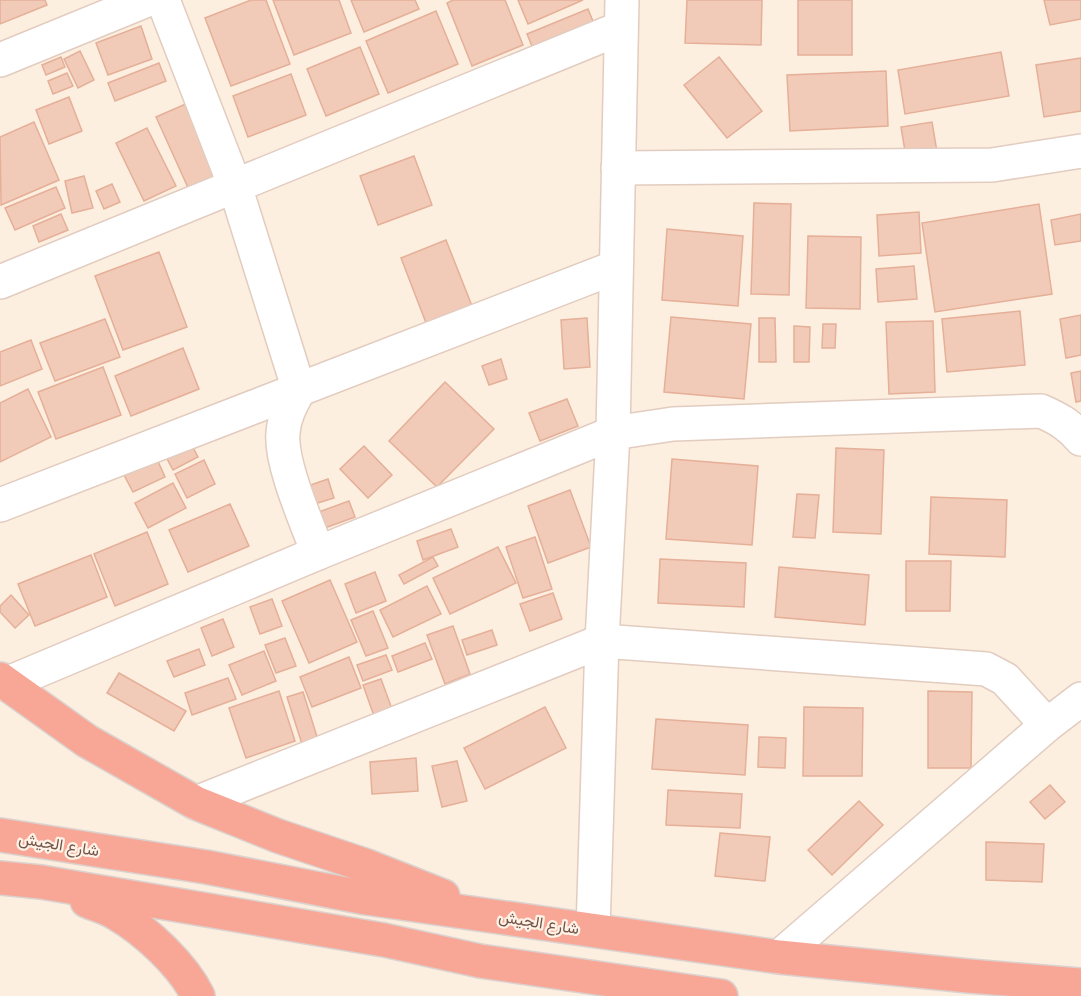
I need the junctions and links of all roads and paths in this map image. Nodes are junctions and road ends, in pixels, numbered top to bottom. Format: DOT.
graph roads {
  1 [pos="147,0"];
  2 [pos="164,0"];
  3 [pos="622,14"];
  4 [pos="0,60"];
  5 [pos="1081,151"];
  6 [pos="618,168"];
  7 [pos="235,186"];
  8 [pos="616,267"];
  9 [pos="0,282"];
  10 [pos="299,390"];
  11 [pos="613,433"];
  12 [pos="1081,439"];
  13 [pos="0,505"];
  14 [pos="318,553"];
  15 [pos="602,641"];
  16 [pos="3,681"];
  17 [pos="1081,699"];
  18 [pos="1047,725"];
  19 [pos="195,803"];
  20 [pos="0,835"];
  21 [pos="0,878"];
  22 [pos="41,882"];
  23 [pos="492,915"];
  24 [pos="593,930"];
  25 [pos="779,957"];
  26 [pos="641,985"];
  27 [pos="1081,985"];
  28 [pos="198,996"];
  29 [pos="586,996"];
  30 [pos="721,996"];
  1 -- 4 [label="street"];
  2 -- 7 [label="street"];
  3 -- 6 [label="street"];
  3 -- 7 [label="street"];
  5 -- 6 [label="street"];
  6 -- 8 [label="street"];
  7 -- 9 [label="street"];
  7 -- 10 [label="street"];
  8 -- 10 [label="street"];
  8 -- 11 [label="street"];
  10 -- 13 [label="street"];
  10 -- 14 [label="street"];
  11 -- 12 [label="street"];
  11 -- 14 [label="street"];
  11 -- 15 [label="street"];
  14 -- 16 [label="street"];
  15 -- 18 [label="street"];
  15 -- 19 [label="street"];
  15 -- 24 [label="street"];
  16 -- 19 [label="highway"];
  17 -- 18 [label="street"];
  18 -- 25 [label="street"];
  19 -- 23 [label="highway"];
  20 -- 23 [label="highway, شارع الجيش"];
  21 -- 22 [label="highway"];
  22 -- 26 [label="highway"];
  22 -- 28 [label="highway"];
  23 -- 24 [label="highway, شارع الجيش"];
  24 -- 25 [label="highway, شارع الجيش"];
  25 -- 27 [label="highway, شارع الجيش"];
  26 -- 29 [label="highway"];
  26 -- 30 [label="highway"];
}
